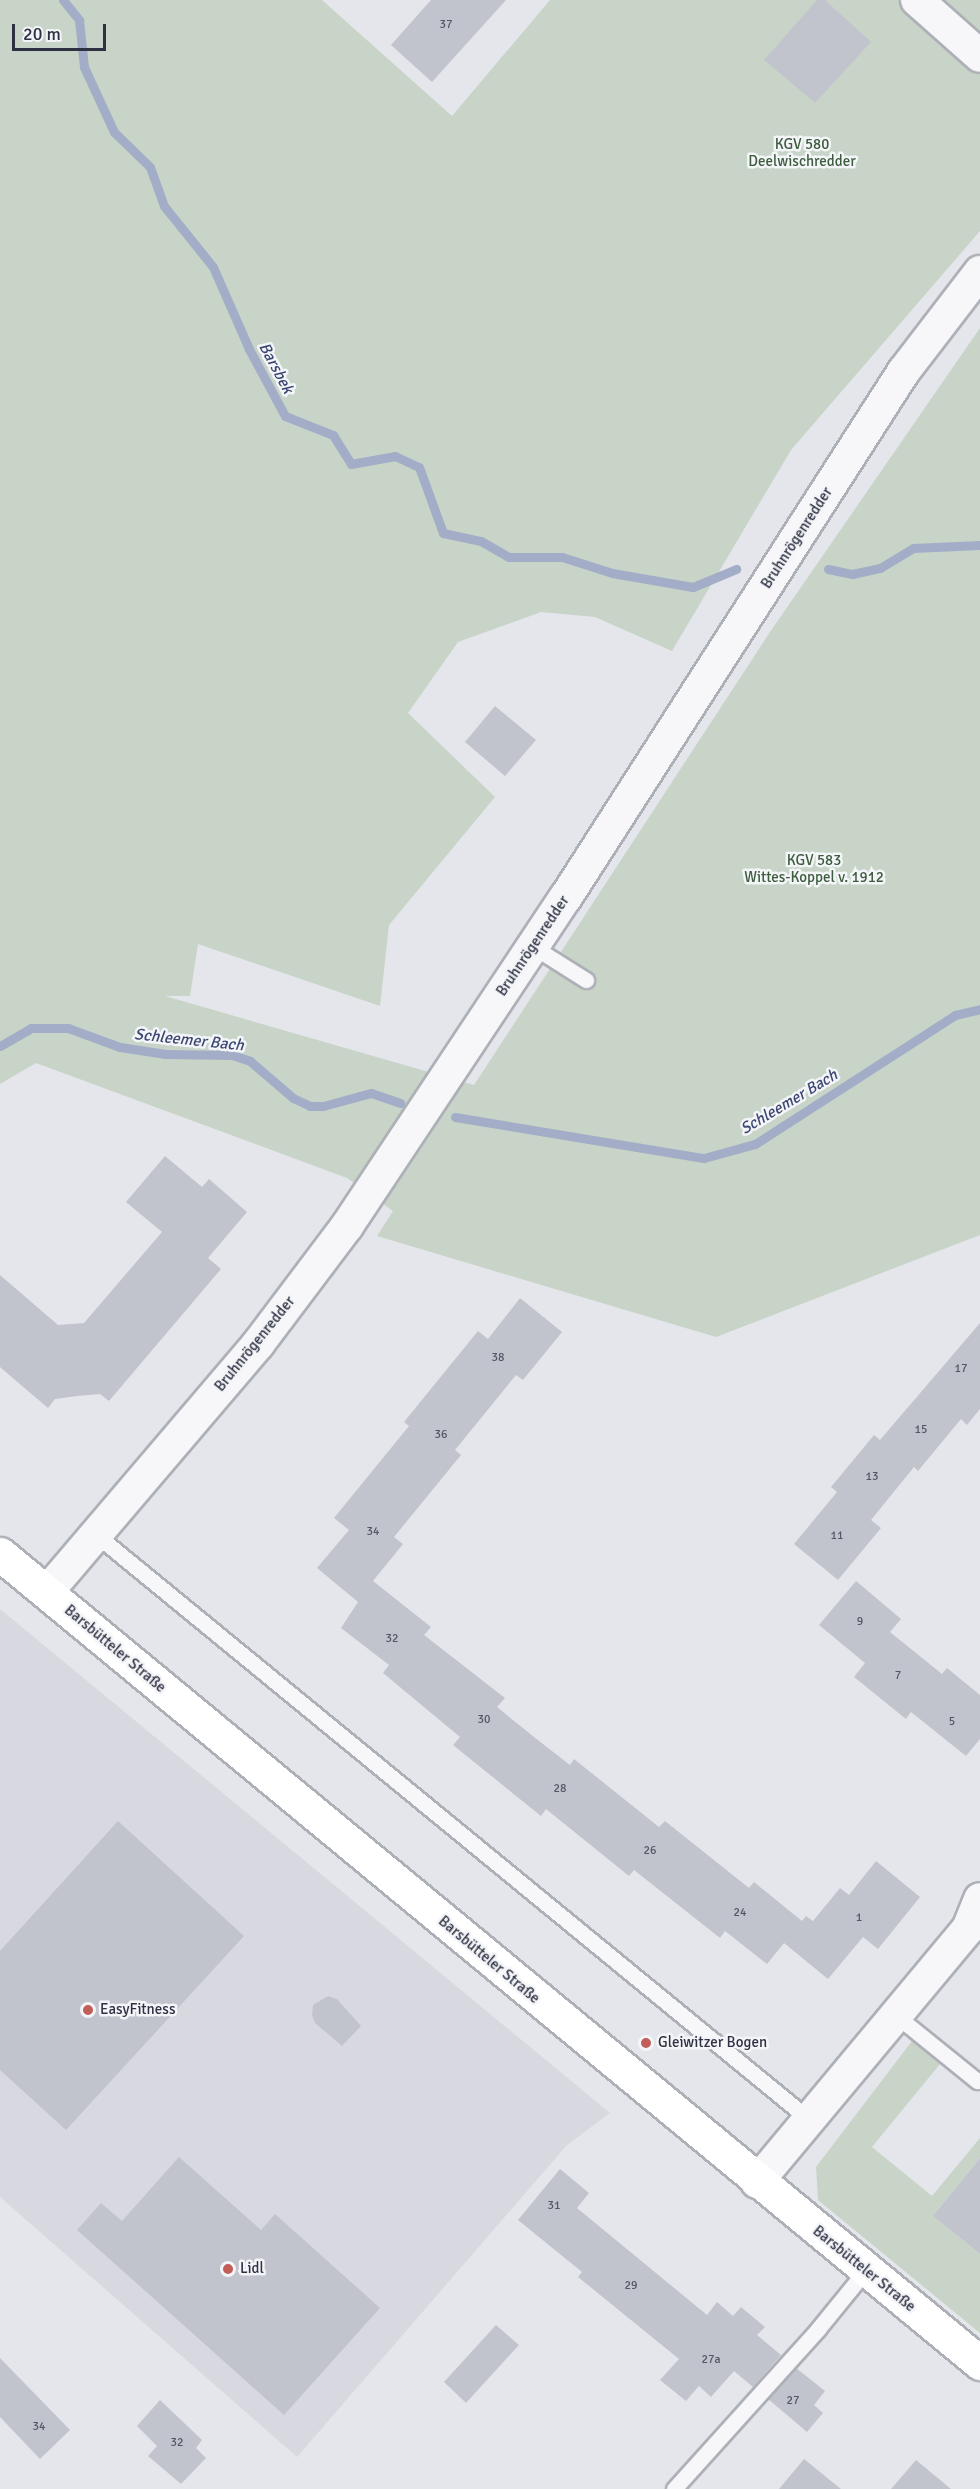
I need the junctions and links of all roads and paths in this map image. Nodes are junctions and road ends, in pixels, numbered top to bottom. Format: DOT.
graph roads {
  1 [pos="917,0"];
  2 [pos="980,56"];
  3 [pos="980,272"];
  4 [pos="532,946"];
  5 [pos="586,980"];
  6 [pos="94,1533"];
  7 [pos="0,1554"];
  8 [pos="47,1592"];
  9 [pos="980,1899"];
  10 [pos="974,1934"];
  11 [pos="898,2017"];
  12 [pos="977,2081"];
  13 [pos="810,2120"];
  14 [pos="757,2182"];
  15 [pos="866,2270"];
  16 [pos="980,2363"];
  17 [pos="674,2489"];
  1 -- 2 [label="street"];
  3 -- 4 [label="street, Bruhnrögenredder"];
  4 -- 5 [label="lane"];
  4 -- 6 [label="street, Bruhnrögenredder"];
  6 -- 8 [label="street, Bruhnrögenredder"];
  6 -- 13 [label="lane"];
  7 -- 8 [label="main road, Barsbütteler Straße"];
  8 -- 14 [label="main road, Barsbütteler Straße"];
  9 -- 10 [label="street"];
  10 -- 11 [label="street"];
  11 -- 12 [label="lane"];
  11 -- 13 [label="street"];
  13 -- 14 [label="street"];
  14 -- 15 [label="main road, Barsbütteler Straße"];
  15 -- 16 [label="main road, Barsbütteler Straße"];
  15 -- 17 [label="lane"];
}
